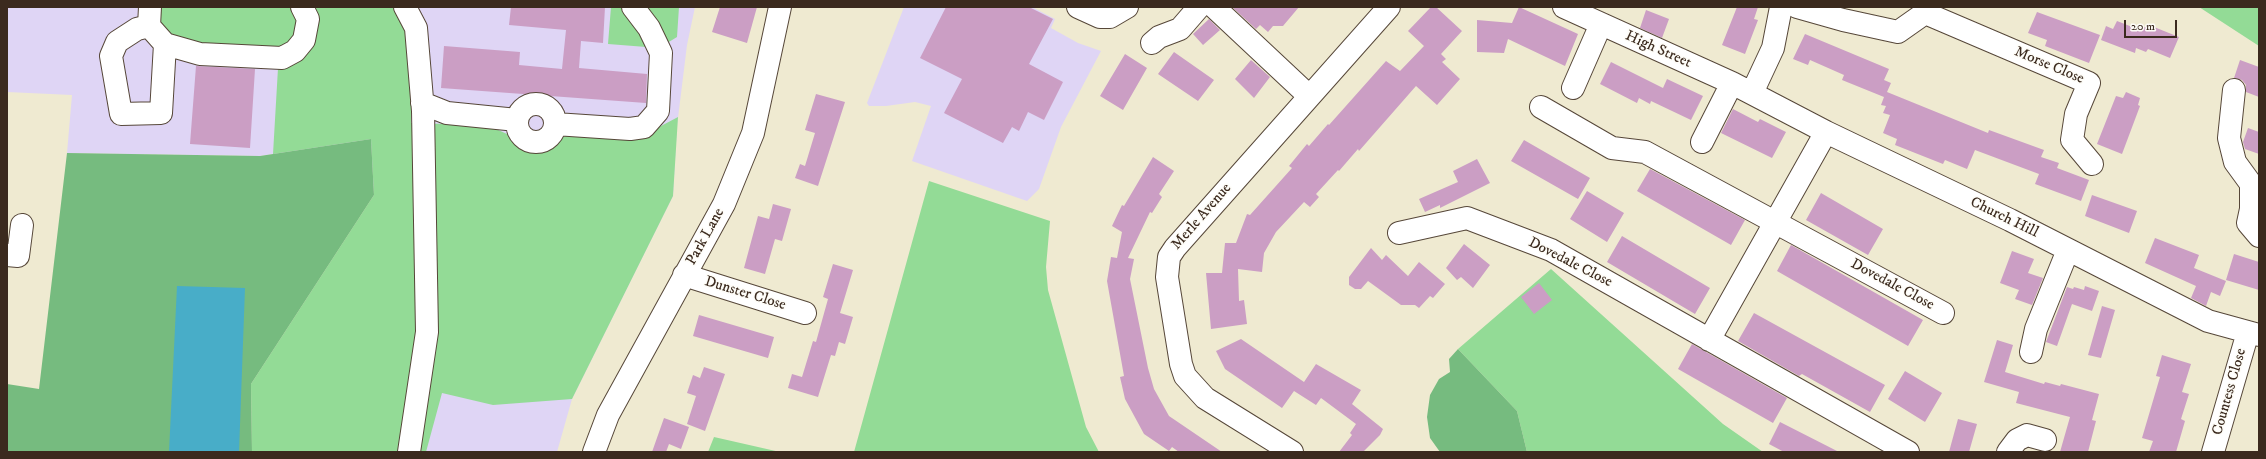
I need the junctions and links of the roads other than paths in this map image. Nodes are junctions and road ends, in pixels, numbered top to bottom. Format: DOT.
graph roads {
  1 [pos="302,7"];
  2 [pos="405,7"];
  3 [pos="633,7"];
  4 [pos="780,7"];
  5 [pos="1078,7"];
  6 [pos="1127,7"];
  7 [pos="1199,7"];
  8 [pos="1214,7"];
  9 [pos="1564,7"];
  10 [pos="1781,7"];
  11 [pos="1797,7"];
  12 [pos="1387,8"];
  13 [pos="1926,10"];
  14 [pos="149,16"];
  15 [pos="1601,24"];
  16 [pos="1152,42"];
  17 [pos="165,44"];
  18 [pos="1732,83"];
  19 [pos="1572,88"];
  20 [pos="2234,90"];
  21 [pos="1752,93"];
  22 [pos="1309,96"];
  23 [pos="422,103"];
  24 [pos="1541,108"];
  25 [pos="1826,132"];
  26 [pos="1702,142"];
  27 [pos="2092,164"];
  28 [pos="1777,223"];
  29 [pos="22,225"];
  30 [pos="1399,233"];
  31 [pos="2259,236"];
  32 [pos="2068,250"];
  33 [pos="7,255"];
  34 [pos="684,275"];
  35 [pos="1944,313"];
  36 [pos="805,314"];
  37 [pos="2253,333"];
  38 [pos="1709,340"];
  39 [pos="2031,352"];
  40 [pos="2045,440"];
  41 [pos="410,452"];
  42 [pos="594,452"];
  43 [pos="1292,452"];
  44 [pos="1908,452"];
  45 [pos="2008,452"];
  46 [pos="2213,452"];
  1 -- 17 [label="street"];
  2 -- 23 [label="street"];
  3 -- 23 [label="street"];
  4 -- 34 [label="street, Park Lane"];
  5 -- 6 [label="street"];
  7 -- 16 [label="street"];
  8 -- 22 [label="street"];
  9 -- 15 [label="street, High Street"];
  10 -- 21 [label="street"];
  11 -- 13 [label="street, Morse Close"];
  12 -- 22 [label="street, Merle Avenue"];
  13 -- 27 [label="street, Morse Close"];
  14 -- 17 [label="street"];
  14 -- 17 [label="street"];
  15 -- 18 [label="street, High Street"];
  15 -- 19 [label="street"];
  18 -- 21 [label="street, High Street"];
  18 -- 26 [label="street"];
  20 -- 31 [label="street"];
  21 -- 25 [label="street, Church Hill"];
  22 -- 43 [label="street, Merle Avenue"];
  23 -- 41 [label="street"];
  24 -- 28 [label="street, Dovedale Close"];
  25 -- 28 [label="street"];
  25 -- 32 [label="street, Church Hill"];
  28 -- 35 [label="street, Dovedale Close"];
  28 -- 38 [label="street"];
  29 -- 33 [label="street"];
  30 -- 38 [label="street, Dovedale Close"];
  32 -- 37 [label="street, Church Hill"];
  32 -- 39 [label="street"];
  34 -- 36 [label="street, Dunster Close"];
  34 -- 42 [label="street, Park Lane"];
  37 -- 46 [label="street, Countess Close"];
  38 -- 44 [label="street, Dovedale Close"];
  40 -- 45 [label="street"];
}
